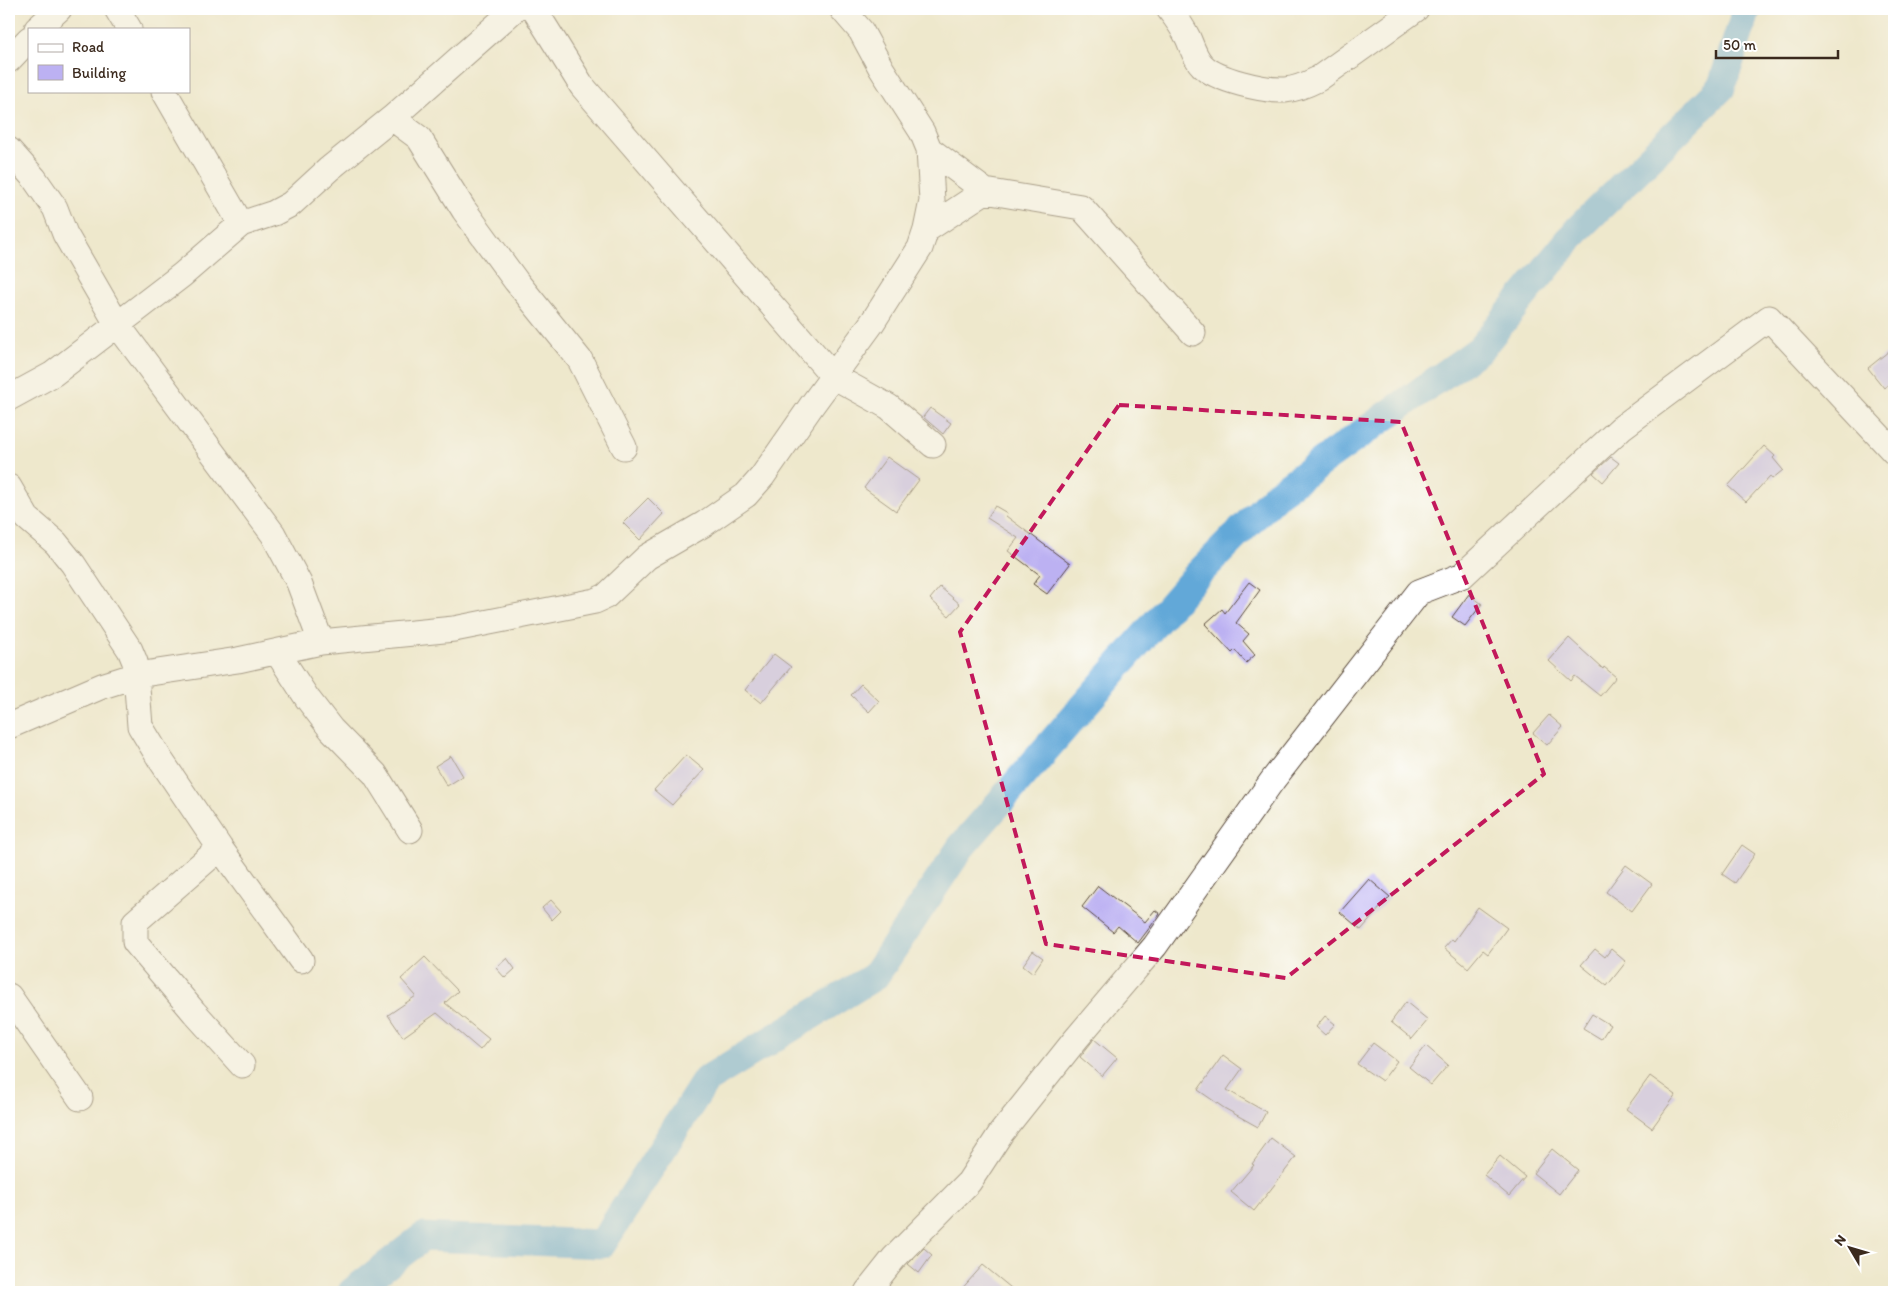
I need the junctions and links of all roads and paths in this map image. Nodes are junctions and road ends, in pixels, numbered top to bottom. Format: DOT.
graph roads {
  1 [pos="59,9"];
  2 [pos="117,9"];
  3 [pos="515,9"];
  4 [pos="534,9"];
  5 [pos="842,9"];
  6 [pos="1170,9"];
  7 [pos="1416,9"];
  8 [pos="864,20"];
  9 [pos="38,28"];
  10 [pos="128,28"];
  11 [pos="28,40"];
  12 [pos="9,60"];
  13 [pos="165,92"];
  14 [pos="392,118"];
  15 [pos="929,149"];
  16 [pos="9,150"];
  17 [pos="985,190"];
  18 [pos="241,224"];
  19 [pos="926,230"];
  20 [pos="117,324"];
  21 [pos="1193,333"];
  22 [pos="833,376"];
  23 [pos="9,398"];
  24 [pos="933,445"];
  25 [pos="624,446"];
  26 [pos="1894,452"];
  27 [pos="9,487"];
  28 [pos="321,642"];
  29 [pos="277,652"];
  30 [pos="137,675"];
  31 [pos="9,726"];
  32 [pos="410,830"];
  33 [pos="220,848"];
  34 [pos="301,960"];
  35 [pos="9,996"];
  36 [pos="242,1064"];
  37 [pos="80,1098"];
  38 [pos="867,1292"];
  1 -- 9 [label="street"];
  2 -- 10 [label="street"];
  3 -- 14 [label="street"];
  4 -- 22 [label="street"];
  5 -- 8 [label="street"];
  6 -- 7 [label="street"];
  8 -- 15 [label="street"];
  11 -- 12 [label="street"];
  13 -- 18 [label="street"];
  14 -- 18 [label="street"];
  14 -- 25 [label="street"];
  15 -- 17 [label="street"];
  15 -- 19 [label="street"];
  16 -- 20 [label="street"];
  17 -- 19 [label="street"];
  17 -- 21 [label="street"];
  18 -- 20 [label="street"];
  19 -- 22 [label="street"];
  20 -- 23 [label="street"];
  20 -- 28 [label="street"];
  22 -- 24 [label="street"];
  22 -- 28 [label="street"];
  26 -- 38 [label="street"];
  27 -- 30 [label="street"];
  28 -- 29 [label="street"];
  29 -- 30 [label="street"];
  29 -- 32 [label="street"];
  30 -- 31 [label="street"];
  30 -- 33 [label="street"];
  33 -- 34 [label="street"];
  33 -- 36 [label="street"];
  35 -- 37 [label="street"];
}
